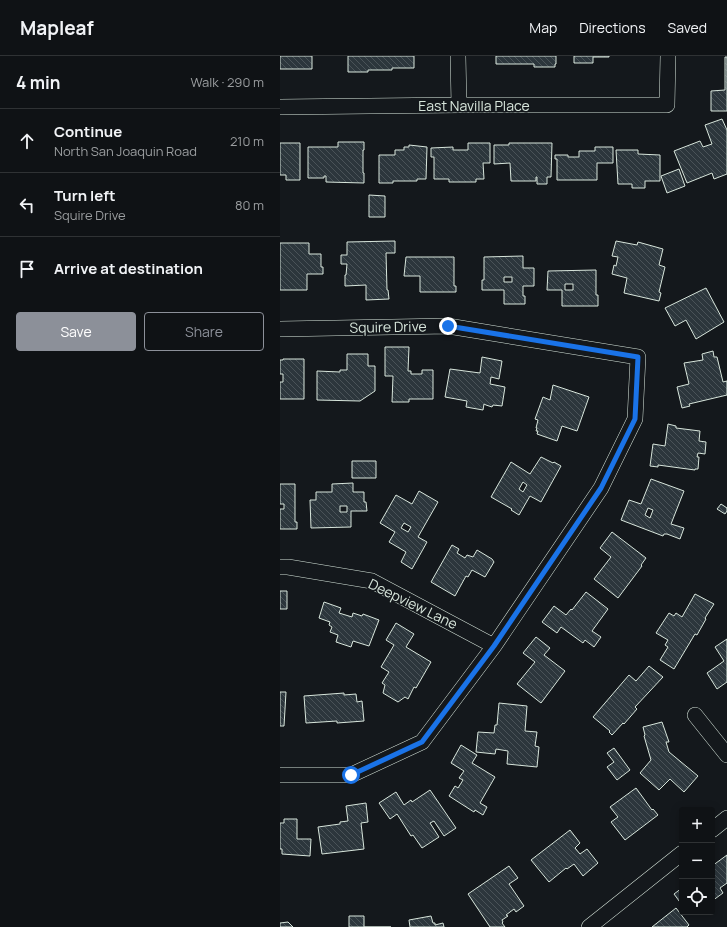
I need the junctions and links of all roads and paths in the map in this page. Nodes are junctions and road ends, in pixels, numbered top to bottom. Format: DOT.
graph roads {
  1 [pos="458,56"];
  2 [pos="668,56"];
  3 [pos="459,105"];
  4 [pos="280,107"];
  5 [pos="280,329"];
  6 [pos="280,567"];
  7 [pos="494,646"];
  8 [pos="695,716"];
  9 [pos="727,755"];
  10 [pos="280,775"];
  11 [pos="727,818"];
  12 [pos="715,828"];
  13 [pos="679,855"];
  14 [pos="589,927"];
  1 -- 3 [label="street"];
  2 -- 3 [label="street, East Navilla Place"];
  3 -- 4 [label="street, East Navilla Place"];
  5 -- 7 [label="street, Squire Drive"];
  6 -- 7 [label="street, Deepview Lane"];
  7 -- 10 [label="street"];
  8 -- 9 [label="street"];
  11 -- 12 [label="street"];
  13 -- 14 [label="street"];
}
